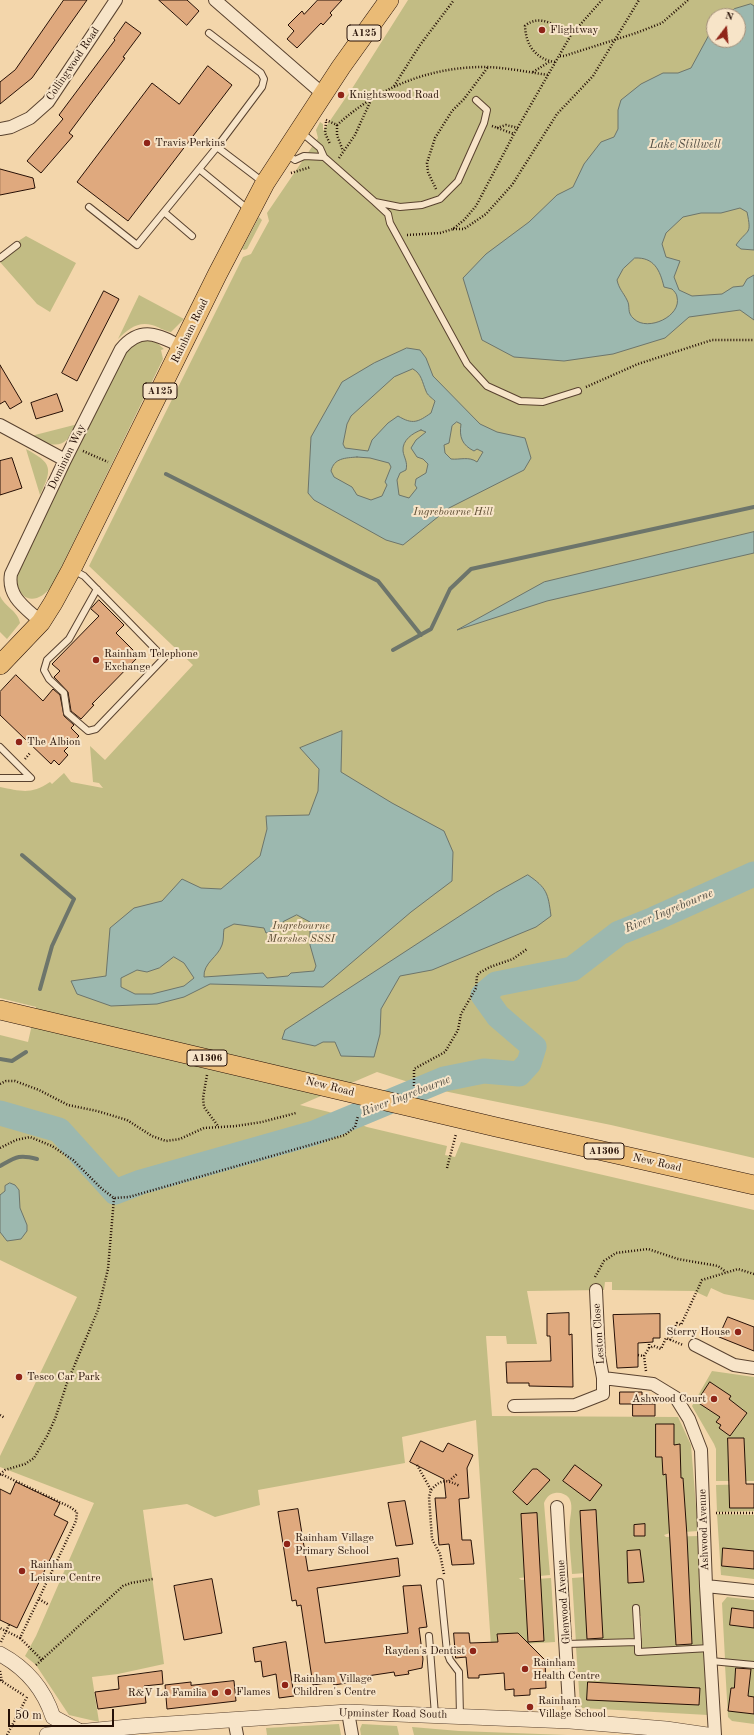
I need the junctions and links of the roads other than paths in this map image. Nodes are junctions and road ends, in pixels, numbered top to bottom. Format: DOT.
graph roads {
  1 [pos="116,0"];
  2 [pos="215,0"];
  3 [pos="389,0"];
  4 [pos="209,34"];
  5 [pos="324,95"];
  6 [pos="476,100"];
  7 [pos="0,129"];
  8 [pos="300,131"];
  9 [pos="217,147"];
  10 [pos="285,154"];
  11 [pos="324,156"];
  12 [pos="200,169"];
  13 [pos="265,184"];
  14 [pos="375,202"];
  15 [pos="89,207"];
  16 [pos="250,211"];
  17 [pos="164,212"];
  18 [pos="192,236"];
  19 [pos="17,245"];
  20 [pos="0,258"];
  21 [pos="182,347"];
  22 [pos="578,391"];
  23 [pos="0,425"];
  24 [pos="65,460"];
  25 [pos="71,570"];
  26 [pos="96,589"];
  27 [pos="41,622"];
  28 [pos="0,665"];
  29 [pos="0,748"];
  30 [pos="0,778"];
  31 [pos="0,1010"];
  32 [pos="754,1185"];
  33 [pos="596,1290"];
  34 [pos="690,1342"];
  35 [pos="754,1368"];
  36 [pos="608,1379"];
  37 [pos="514,1406"];
  38 [pos="557,1507"];
  39 [pos="440,1582"];
  40 [pos="706,1586"];
  41 [pos="754,1591"];
  42 [pos="636,1608"];
  43 [pos="429,1636"];
  44 [pos="638,1642"];
  45 [pos="566,1644"];
  46 [pos="710,1648"];
  47 [pos="0,1654"];
  48 [pos="711,1661"];
  49 [pos="754,1665"];
  50 [pos="348,1712"];
  51 [pos="435,1715"];
  52 [pos="460,1716"];
  53 [pos="53,1717"];
  54 [pos="234,1719"];
  55 [pos="570,1721"];
  56 [pos="87,1732"];
  57 [pos="47,1735"];
  58 [pos="237,1735"];
  59 [pos="352,1735"];
  60 [pos="707,1735"];
  61 [pos="716,1735"];
  1 -- 7 [label="street, Collingwood Road"];
  2 -- 5 [label="street"];
  3 -- 5 [label="main road, Rainham Road / A125"];
  4 -- 9 [label="lane"];
  5 -- 8 [label="main road, Rainham Road / A125"];
  6 -- 14 [label="lane"];
  8 -- 10 [label="main road, Rainham Road / A125"];
  8 -- 11 [label="lane"];
  9 -- 12 [label="lane"];
  9 -- 13 [label="lane"];
  10 -- 11 [label="lane"];
  10 -- 13 [label="main road, Rainham Road / A125"];
  11 -- 14 [label="lane"];
  12 -- 16 [label="lane"];
  12 -- 17 [label="lane"];
  13 -- 16 [label="main road, Rainham Road / A125"];
  14 -- 22 [label="lane"];
  15 -- 17 [label="lane"];
  16 -- 21 [label="main road, Rainham Road / A125"];
  17 -- 18 [label="lane"];
  19 -- 20 [label="lane"];
  21 -- 24 [label="street, Dominion Way"];
  21 -- 25 [label="main road, Rainham Road / A125"];
  23 -- 24 [label="street"];
  24 -- 27 [label="street, Dominion Way"];
  25 -- 26 [label="lane"];
  25 -- 27 [label="main road, Rainham Road / A125"];
  26 -- 26 [label="lane"];
  27 -- 28 [label="main road, Rainham Road / A125"];
  29 -- 30 [label="lane"];
  31 -- 32 [label="main road, New Road / A1306"];
  33 -- 36 [label="street, Leston Close"];
  34 -- 35 [label="street"];
  36 -- 37 [label="street, Leston Close"];
  36 -- 40 [label="street, Ashwood Avenue"];
  38 -- 45 [label="street, Glenwood Avenue"];
  39 -- 52 [label="lane"];
  40 -- 41 [label="street"];
  40 -- 46 [label="street, Ashwood Avenue"];
  42 -- 44 [label="lane"];
  43 -- 51 [label="lane"];
  44 -- 45 [label="lane"];
  44 -- 46 [label="lane"];
  45 -- 55 [label="street, Glenwood Avenue"];
  46 -- 48 [label="street, Ashwood Avenue"];
  47 -- 53 [label="street"];
  48 -- 49 [label="lane"];
  48 -- 61 [label="street, Ashwood Avenue"];
  50 -- 51 [label="street, Upminster Road South"];
  50 -- 54 [label="street, Upminster Road South"];
  50 -- 59 [label="street"];
  51 -- 52 [label="street, Upminster Road South"];
  52 -- 55 [label="street, Upminster Road South"];
  53 -- 56 [label="street"];
  53 -- 57 [label="street"];
  54 -- 56 [label="street, Upminster Road South"];
  54 -- 58 [label="street"];
  55 -- 60 [label="street, Upminster Road South"];
  56 -- 57 [label="street, Upminster Road South"];
}
